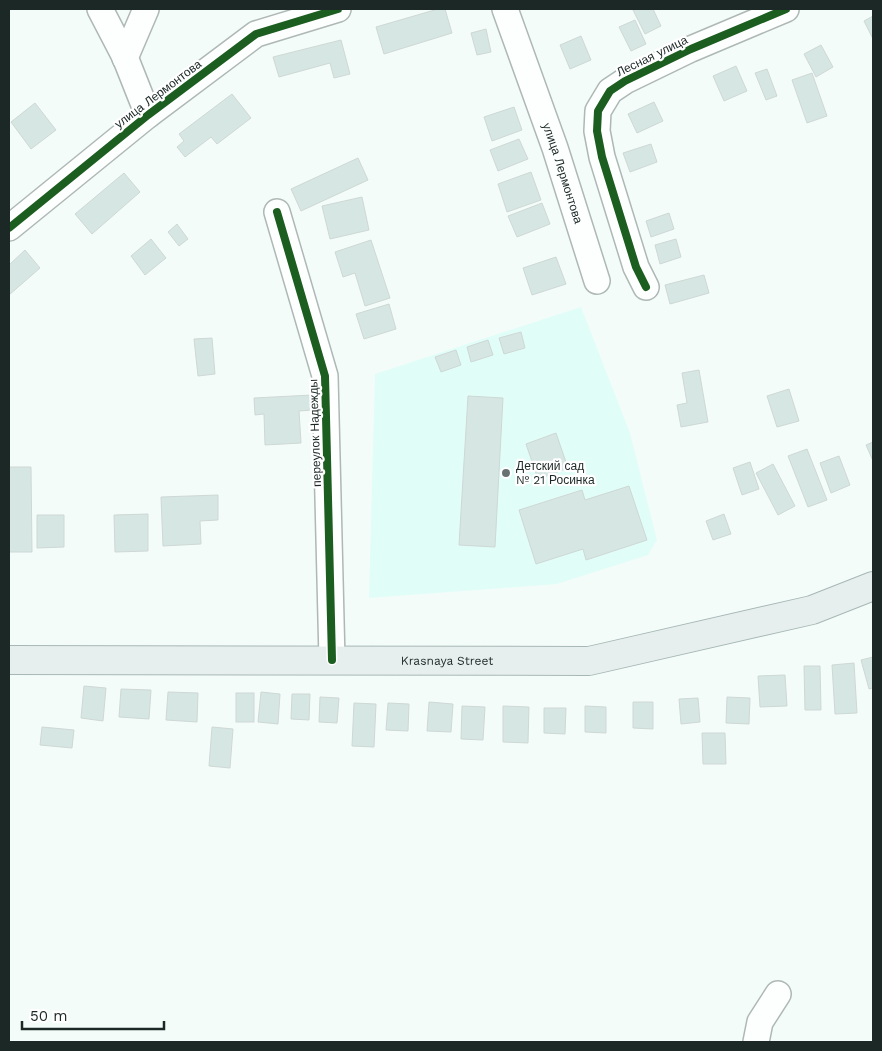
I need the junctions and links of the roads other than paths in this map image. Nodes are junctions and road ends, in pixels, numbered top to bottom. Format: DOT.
graph roads {
  1 [pos="100,9"];
  2 [pos="146,9"];
  3 [pos="338,9"];
  4 [pos="505,9"];
  5 [pos="786,9"];
  6 [pos="125,58"];
  7 [pos="148,114"];
  8 [pos="277,212"];
  9 [pos="9,228"];
  10 [pos="597,281"];
  11 [pos="646,287"];
  12 [pos="873,586"];
  13 [pos="9,660"];
  14 [pos="332,660"];
  15 [pos="778,994"];
  16 [pos="756,1042"];
  1 -- 6 [label="street"];
  2 -- 6 [label="street"];
  3 -- 7 [label="street, улица Лермонтова"];
  4 -- 10 [label="street, улица Лермонтова"];
  5 -- 11 [label="street, Лесная улица"];
  6 -- 7 [label="street"];
  7 -- 9 [label="street, улица Лермонтова"];
  8 -- 14 [label="street, переулок Надежды"];
  12 -- 14 [label="main road, Krasnaya Street"];
  13 -- 14 [label="main road, Krasnaya Street"];
  15 -- 16 [label="street"];
}
